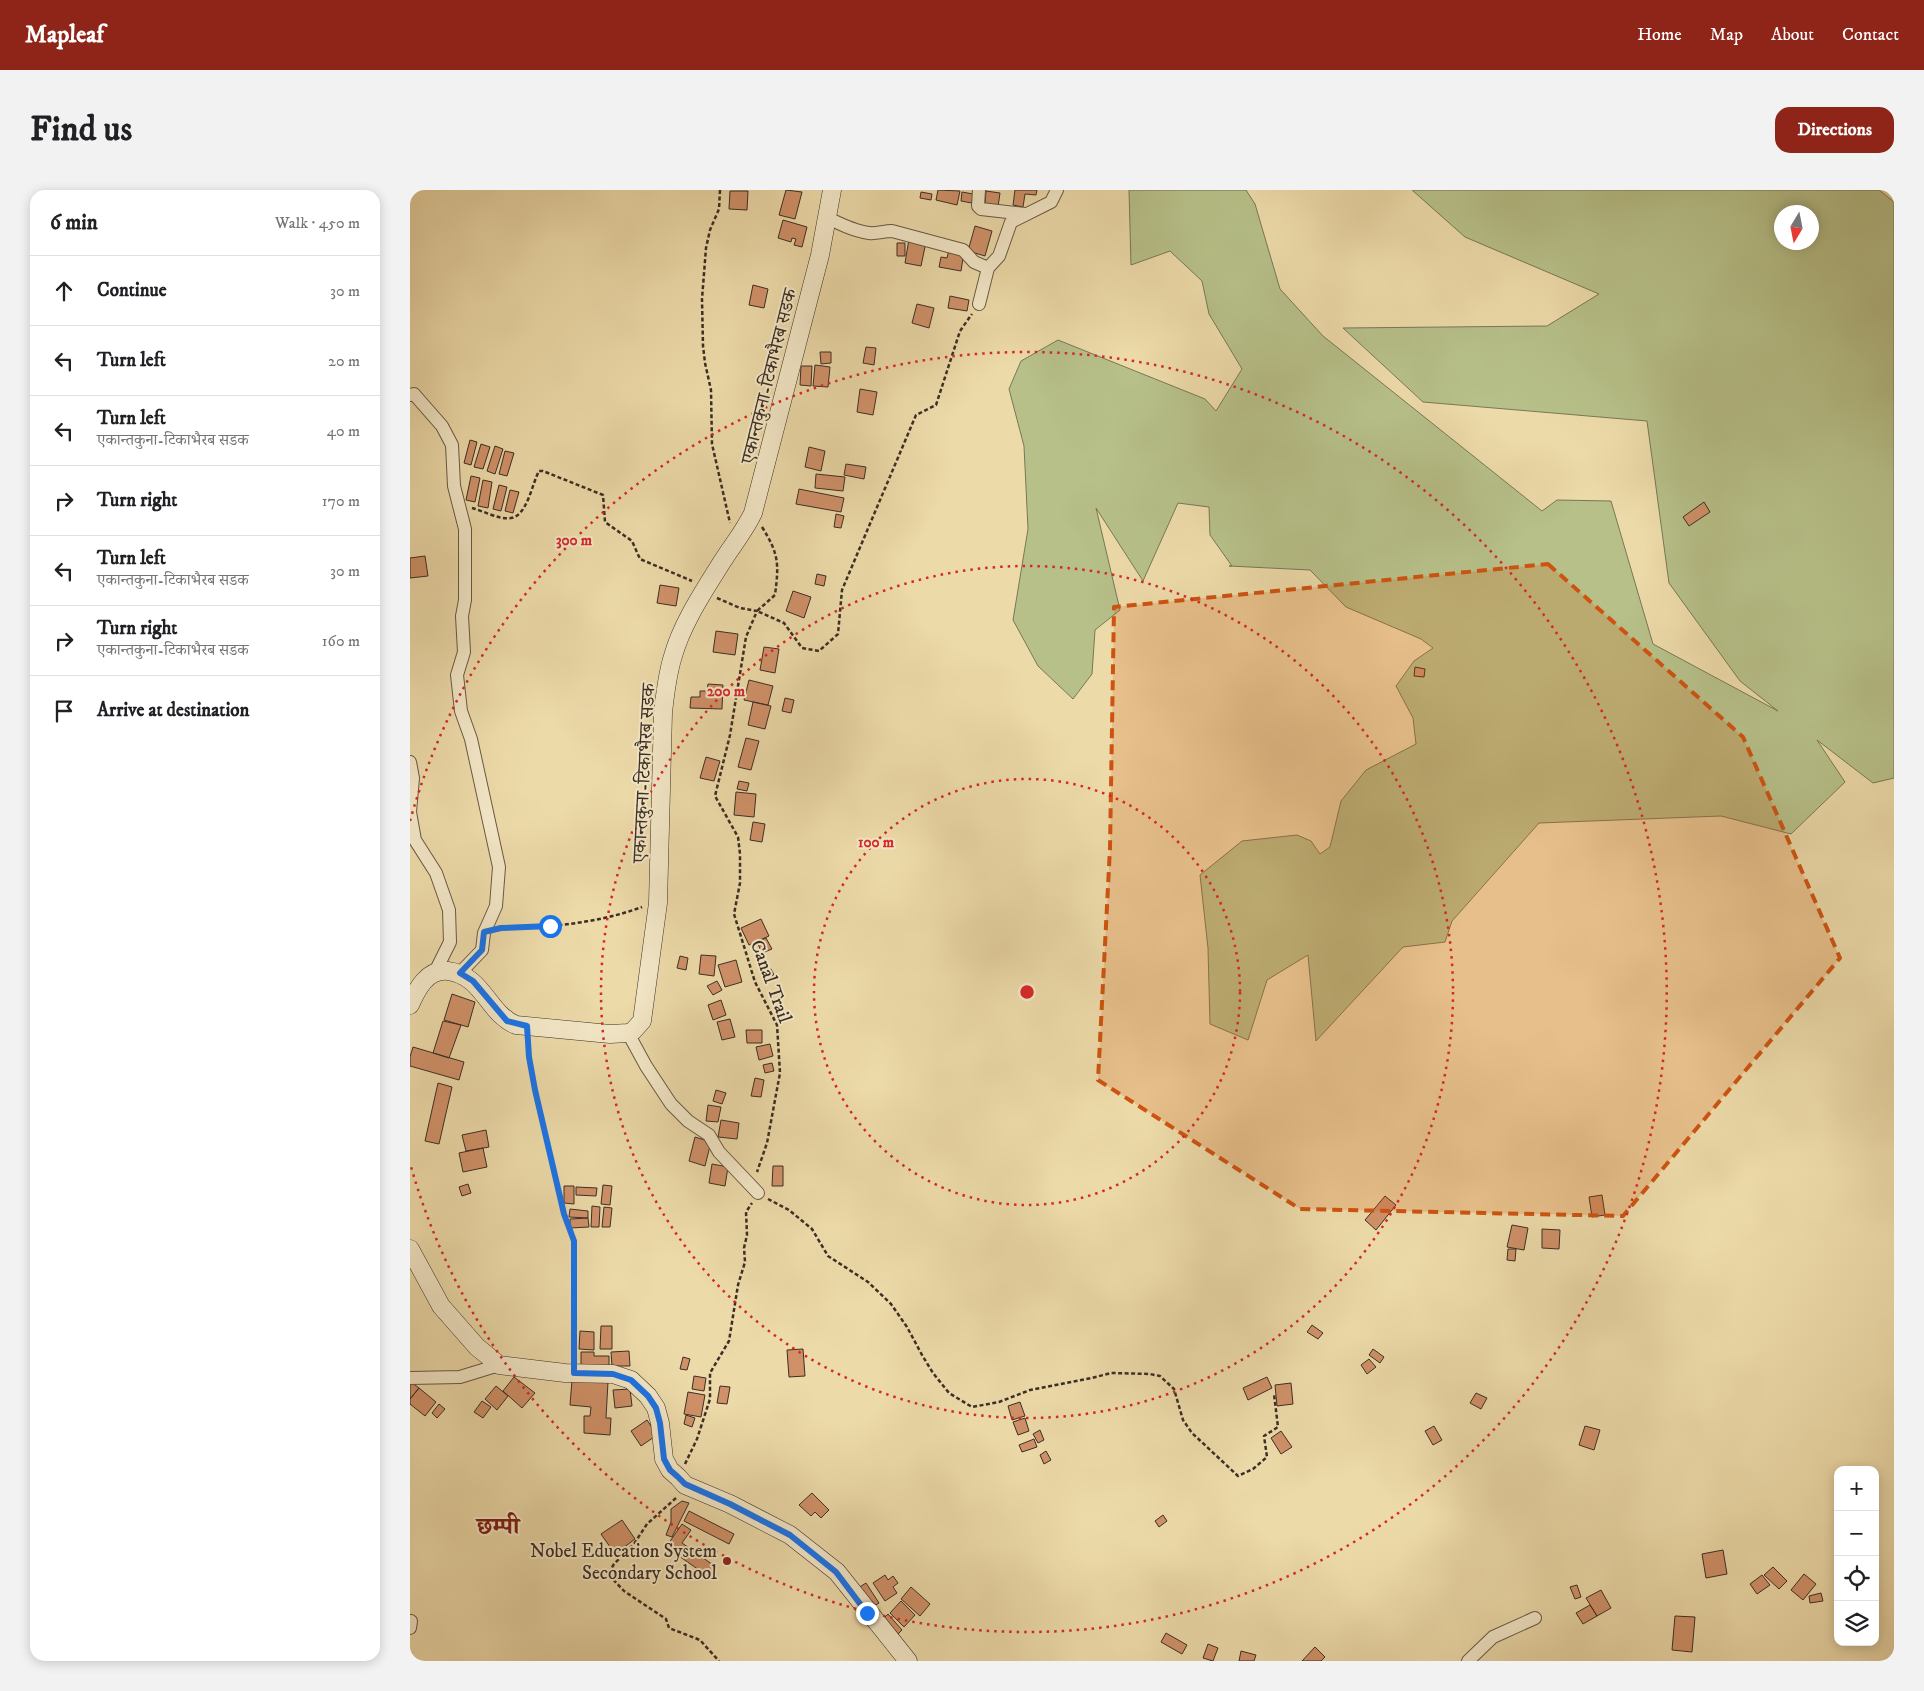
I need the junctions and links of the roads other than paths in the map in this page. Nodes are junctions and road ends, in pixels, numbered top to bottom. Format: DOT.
graph roads {
  1 [pos="832,190"];
  2 [pos="979,190"];
  3 [pos="1057,190"];
  4 [pos="1026,214"];
  5 [pos="828,218"];
  6 [pos="988,268"];
  7 [pos="979,304"];
  8 [pos="410,395"];
  9 [pos="410,762"];
  10 [pos="435,972"];
  11 [pos="460,973"];
  12 [pos="410,1005"];
  13 [pos="628,1034"];
  14 [pos="758,1193"];
  15 [pos="410,1249"];
  16 [pos="499,1365"];
  17 [pos="410,1378"];
  18 [pos="1535,1618"];
  19 [pos="410,1622"];
  20 [pos="410,1628"];
  21 [pos="908,1661"];
  22 [pos="1468,1661"];
  1 -- 5 [label="main road, एकान्तकुना-टिकाभैरब सडक"];
  2 -- 4 [label="street"];
  3 -- 4 [label="street"];
  4 -- 6 [label="street"];
  5 -- 6 [label="street"];
  5 -- 13 [label="main road, एकान्तकुना-टिकाभैरब सडक"];
  6 -- 7 [label="street"];
  8 -- 11 [label="street"];
  9 -- 10 [label="street"];
  10 -- 11 [label="main road"];
  10 -- 12 [label="main road"];
  11 -- 13 [label="main road"];
  13 -- 14 [label="street"];
  15 -- 16 [label="main road"];
  16 -- 17 [label="street"];
  16 -- 21 [label="main road"];
  18 -- 22 [label="street"];
  19 -- 20 [label="street"];
}
